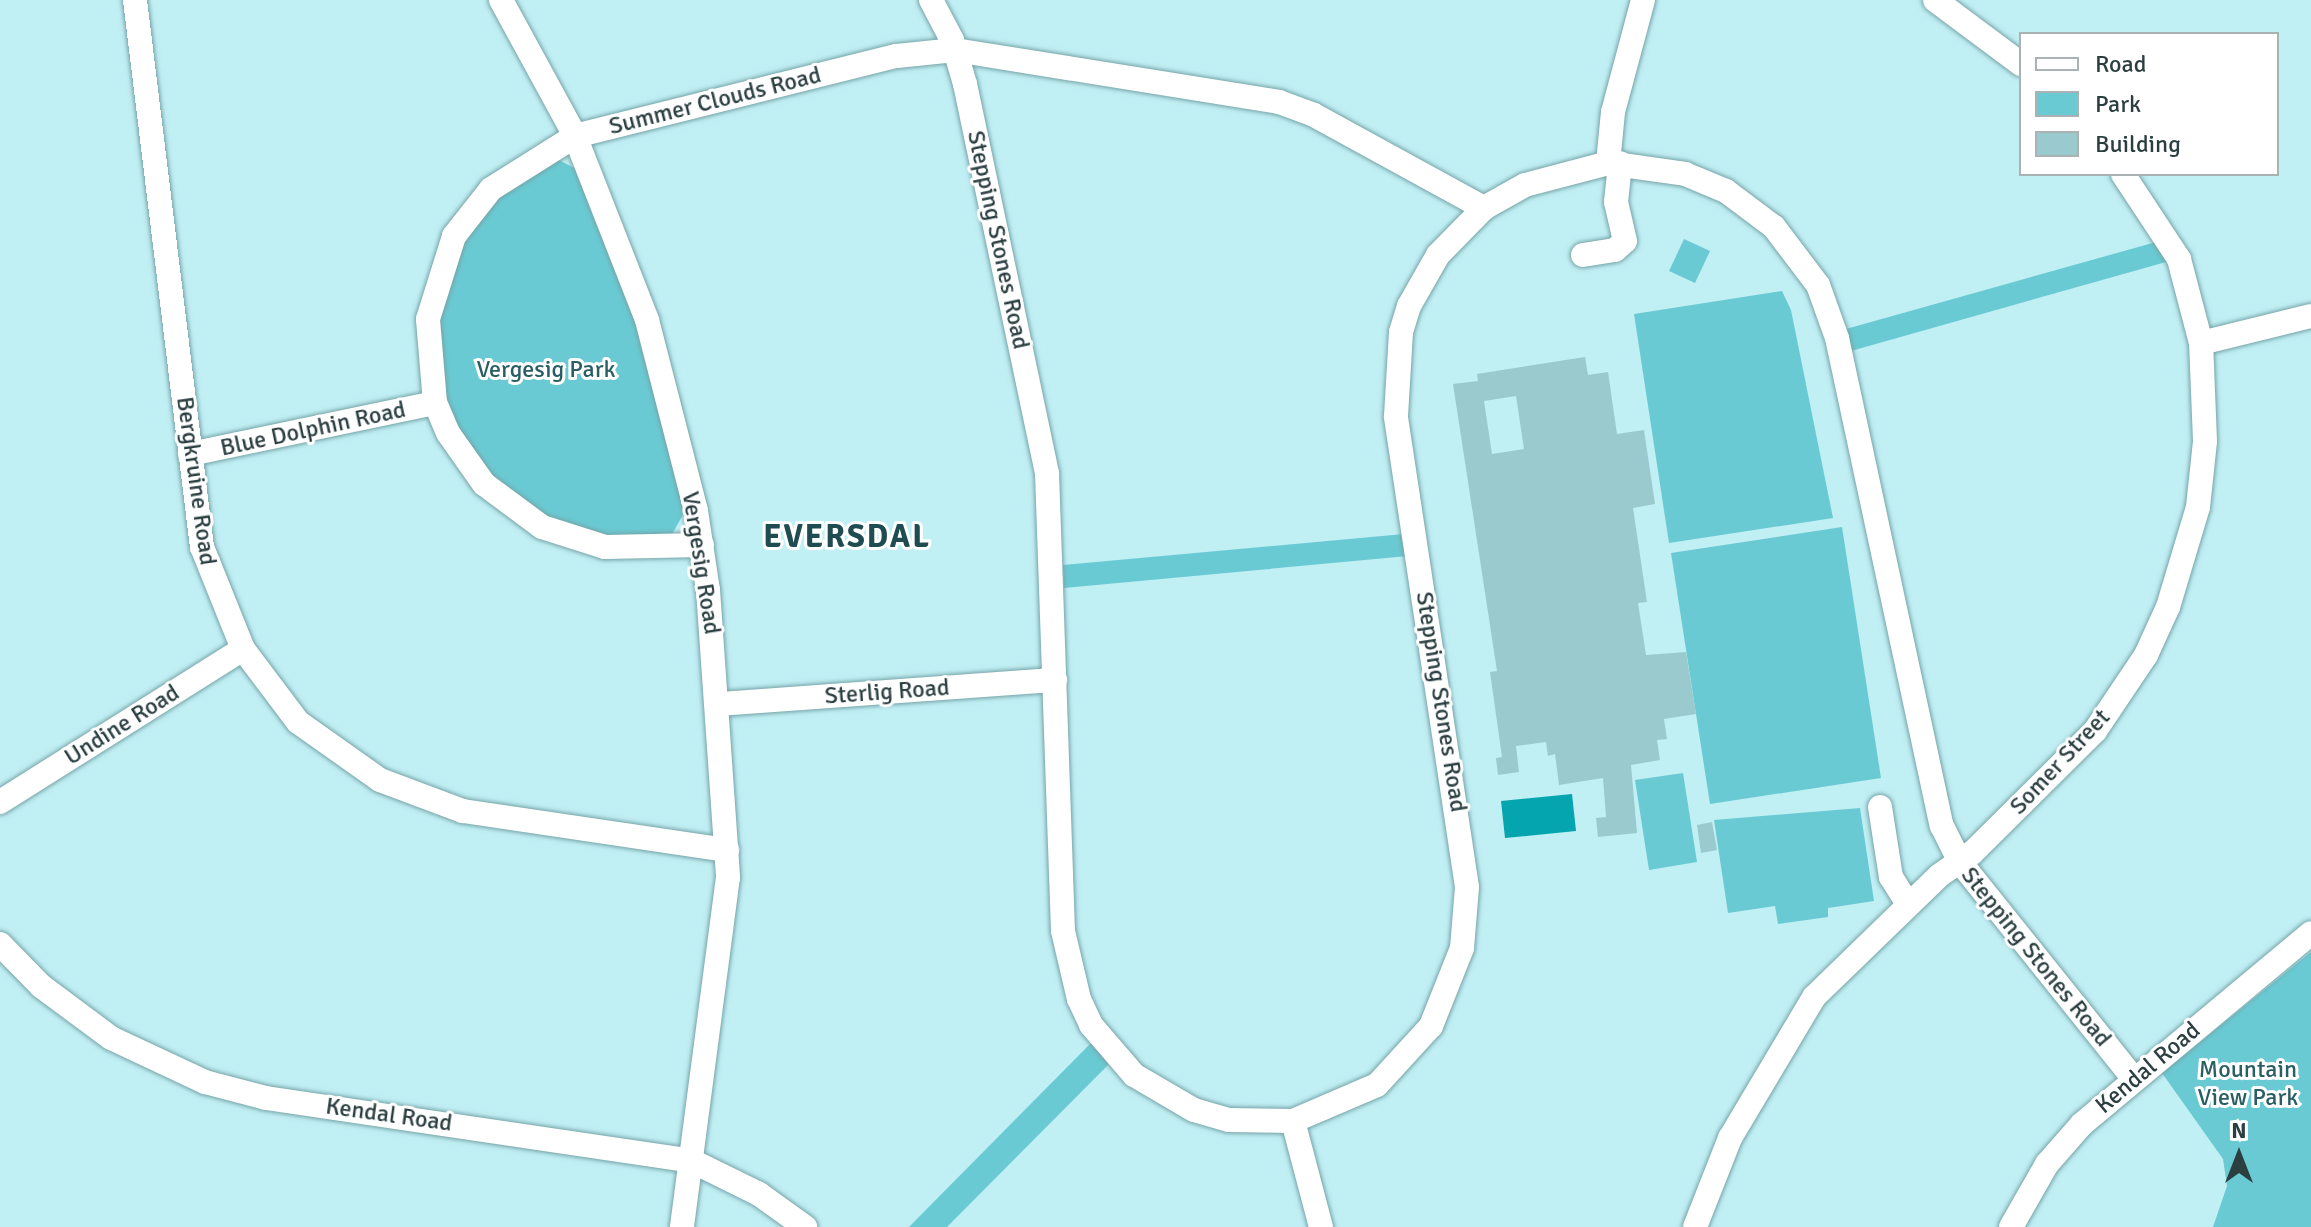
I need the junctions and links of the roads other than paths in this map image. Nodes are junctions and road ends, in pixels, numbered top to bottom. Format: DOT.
graph roads {
  1 [pos="135,0"];
  2 [pos="501,0"];
  3 [pos="931,0"];
  4 [pos="1643,0"];
  5 [pos="1935,0"];
  6 [pos="955,50"];
  7 [pos="2019,63"];
  8 [pos="575,136"];
  9 [pos="1614,163"];
  10 [pos="2124,176"];
  11 [pos="1484,208"];
  12 [pos="1583,255"];
  13 [pos="2311,316"];
  14 [pos="2201,343"];
  15 [pos="435,403"];
  16 [pos="190,454"];
  17 [pos="702,545"];
  18 [pos="243,649"];
  19 [pos="1055,680"];
  20 [pos="719,704"];
  21 [pos="0,802"];
  22 [pos="1880,807"];
  23 [pos="727,850"];
  24 [pos="1960,862"];
  25 [pos="1908,904"];
  26 [pos="2311,933"];
  27 [pos="0,944"];
  28 [pos="8,972"];
  29 [pos="2132,1077"];
  30 [pos="1293,1121"];
  31 [pos="692,1161"];
  32 [pos="682,1227"];
  33 [pos="805,1227"];
  34 [pos="1321,1227"];
  35 [pos="1695,1227"];
  36 [pos="2011,1227"];
  1 -- 16 [label="street, Bergkruine Road"];
  2 -- 8 [label="street, Vergesig Road"];
  3 -- 6 [label="street, Stepping Stones Road"];
  4 -- 9 [label="street"];
  5 -- 7 [label="street"];
  6 -- 8 [label="street, Summer Clouds Road"];
  6 -- 11 [label="street, Summer Clouds Road"];
  6 -- 19 [label="street, Stepping Stones Road"];
  8 -- 15 [label="street, Summer Clouds Road"];
  8 -- 17 [label="street, Vergesig Road"];
  9 -- 11 [label="street, Stepping Stones Road"];
  9 -- 12 [label="street"];
  9 -- 24 [label="street, Stepping Stones Road"];
  10 -- 14 [label="street, Somer Street"];
  11 -- 30 [label="street, Stepping Stones Road"];
  13 -- 14 [label="street"];
  14 -- 24 [label="street, Somer Street"];
  15 -- 16 [label="street, Blue Dolphin Road"];
  15 -- 17 [label="street, Summer Clouds Road"];
  16 -- 18 [label="street, Bergkruine Road"];
  17 -- 20 [label="street, Vergesig Road"];
  18 -- 21 [label="street, Undine Road"];
  18 -- 23 [label="street, Bergkruine Road"];
  19 -- 20 [label="street, Sterlig Road"];
  19 -- 30 [label="street, Stepping Stones Road"];
  20 -- 23 [label="street, Vergesig Road"];
  22 -- 25 [label="street"];
  23 -- 31 [label="street, Vergesig Road"];
  24 -- 25 [label="street, Somer Street"];
  24 -- 29 [label="street, Stepping Stones Road"];
  25 -- 35 [label="street, Somer Street"];
  26 -- 29 [label="street, Kendal Road"];
  27 -- 28 [label="street, Kendal Road"];
  28 -- 31 [label="street, Kendal Road"];
  29 -- 36 [label="street, Kendal Road"];
  30 -- 34 [label="street"];
  31 -- 32 [label="street, Vergesig Road"];
  31 -- 33 [label="street, Kendal Road"];
}
